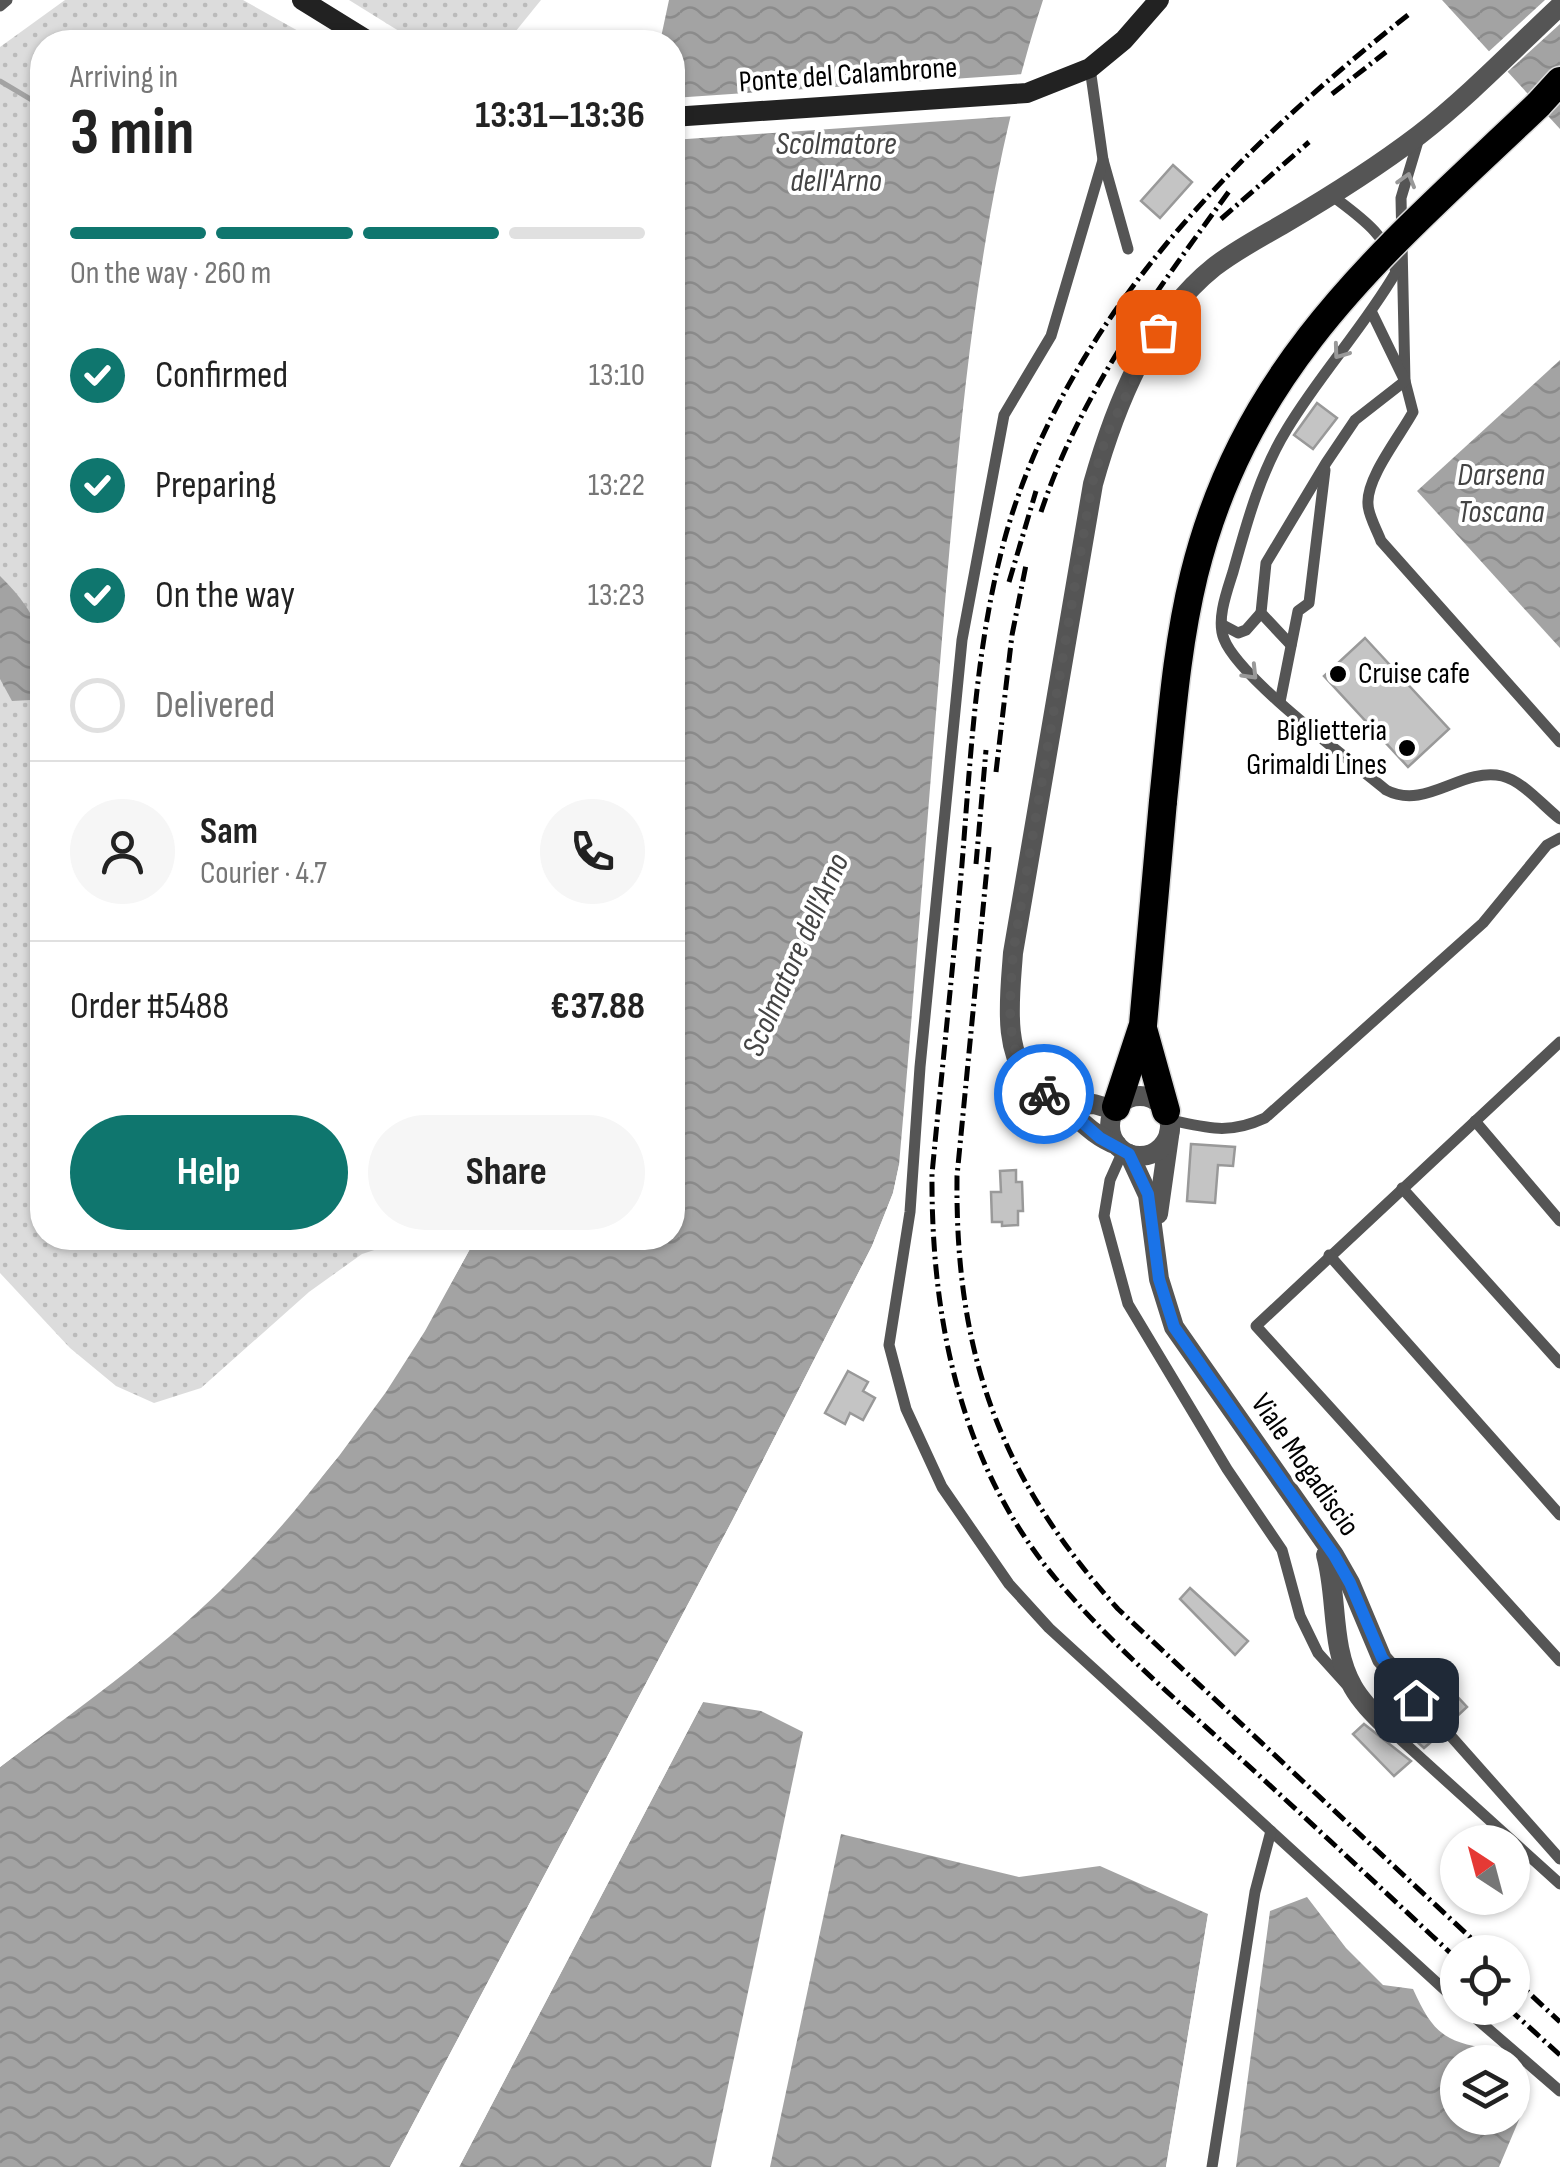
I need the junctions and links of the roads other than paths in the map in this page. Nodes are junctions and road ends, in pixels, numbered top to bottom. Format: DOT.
graph roads {
  1 [pos="7,0"];
  2 [pos="302,0"];
  3 [pos="1159,0"];
  4 [pos="0,6"];
  5 [pos="1560,6"];
  6 [pos="351,30"];
  7 [pos="1090,68"];
  8 [pos="1560,81"];
  9 [pos="685,116"];
  10 [pos="1420,134"];
  11 [pos="1103,160"];
  12 [pos="1331,195"];
  13 [pos="1128,250"];
  14 [pos="1372,313"];
  15 [pos="1405,381"];
  16 [pos="1326,463"];
  17 [pos="1262,613"];
  18 [pos="1223,625"];
  19 [pos="1291,646"];
  20 [pos="1280,702"];
  21 [pos="1560,742"];
  22 [pos="1560,819"];
  23 [pos="1560,838"];
  24 [pos="1143,1025"];
  25 [pos="1560,1042"];
  26 [pos="1064,1106"];
  27 [pos="1115,1108"];
  28 [pos="1169,1120"];
  29 [pos="1475,1120"];
  30 [pos="1123,1150"];
  31 [pos="1402,1188"];
  32 [pos="1560,1221"];
  33 [pos="1156,1236"];
  34 [pos="1330,1255"];
  35 [pos="1560,1363"];
  36 [pos="1560,1515"];
  37 [pos="1320,1539"];
  38 [pos="1560,1661"];
  39 [pos="1365,1705"];
  40 [pos="1433,1716"];
  41 [pos="1389,1729"];
  42 [pos="1271,1831"];
  43 [pos="1560,1859"];
  44 [pos="1560,1884"];
  45 [pos="1440,1986"];
  46 [pos="1484,2025"];
  47 [pos="1560,2090"];
  48 [pos="1212,2167"];
  1 -- 4 [label="lane"];
  2 -- 6 [label="main road"];
  3 -- 7 [label="main road, Ponte del Calambrone"];
  5 -- 10 [label="street"];
  7 -- 9 [label="main road, Ponte del Calambrone"];
  7 -- 11 [label="lane"];
  8 -- 24 [label="highway, bridge"];
  10 -- 12 [label="street"];
  15 -- 10 [label="lane, one-way"];
  11 -- 13 [label="lane"];
  11 -- 42 [label="lane"];
  12 -- 14 [label="lane"];
  12 -- 26 [label="street"];
  14 -- 15 [label="lane"];
  14 -- 18 [label="lane, one-way"];
  15 -- 16 [label="lane"];
  15 -- 21 [label="lane"];
  16 -- 17 [label="lane"];
  16 -- 19 [label="lane"];
  17 -- 18 [label="lane"];
  17 -- 19 [label="lane"];
  18 -- 20 [label="lane, one-way"];
  19 -- 20 [label="lane"];
  20 -- 22 [label="lane"];
  23 -- 28 [label="lane"];
  24 -- 27 [label="highway"];
  24 -- 28 [label="highway"];
  25 -- 29 [label="lane"];
  26 -- 27 [label="street"];
  26 -- 30 [label="street"];
  27 -- 28 [label="street"];
  27 -- 30 [label="street, Viale Mogadiscio"];
  28 -- 30 [label="street"];
  28 -- 33 [label="street, Viale Mogadiscio"];
  29 -- 31 [label="lane"];
  29 -- 32 [label="lane"];
  30 -- 33 [label="street, Viale Mogadiscio"];
  30 -- 39 [label="lane"];
  31 -- 34 [label="lane"];
  31 -- 35 [label="lane"];
  33 -- 37 [label="street, Viale Mogadiscio"];
  34 -- 36 [label="lane"];
  34 -- 38 [label="lane"];
  37 -- 39 [label="street"];
  37 -- 40 [label="street, Viale Mogadiscio"];
  39 -- 41 [label="street"];
  40 -- 43 [label="lane"];
  41 -- 44 [label="lane"];
  42 -- 45 [label="lane"];
  42 -- 48 [label="lane"];
  46 -- 47 [label="lane"];
}
